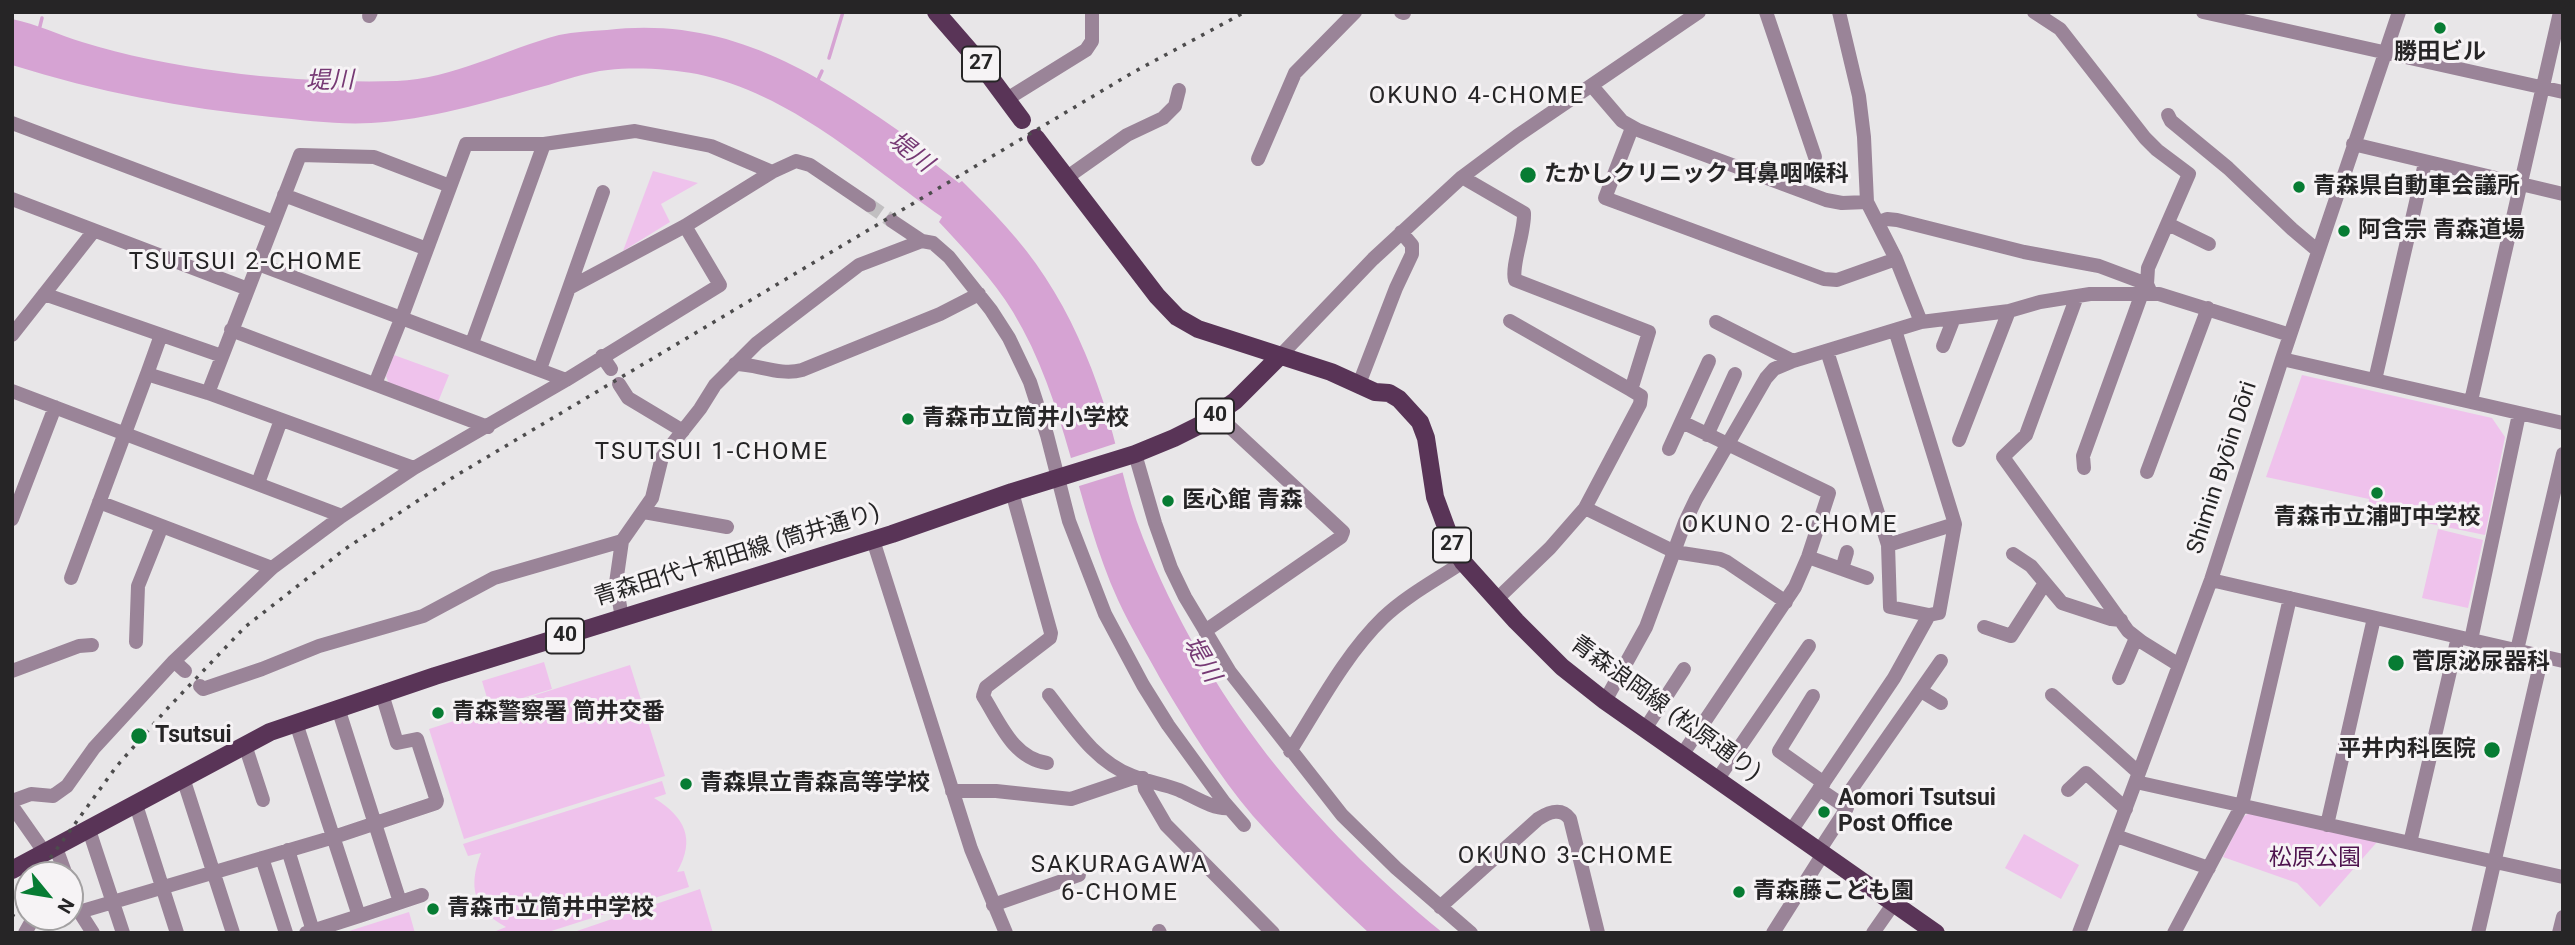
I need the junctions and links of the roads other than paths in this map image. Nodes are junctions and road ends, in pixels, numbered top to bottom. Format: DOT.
graph roads {
  1 [pos="936,12"];
  2 [pos="1092,12"];
  3 [pos="1355,12"];
  4 [pos="1699,12"];
  5 [pos="1766,12"];
  6 [pos="1839,12"];
  7 [pos="2034,12"];
  8 [pos="2203,12"];
  9 [pos="2399,12"];
  10 [pos="2560,12"];
  11 [pos="1682,17"];
  12 [pos="2384,51"];
  13 [pos="1591,86"];
  14 [pos="2542,87"];
  15 [pos="1180,90"];
  16 [pos="2563,92"];
  17 [pos="1007,99"];
  18 [pos="2168,115"];
  19 [pos="1022,120"];
  20 [pos="12,123"];
  21 [pos="1632,128"];
  22 [pos="1037,138"];
  23 [pos="544,144"];
  24 [pos="2353,144"];
  25 [pos="1815,157"];
  26 [pos="1258,159"];
  27 [pos="2425,163"];
  28 [pos="772,173"];
  29 [pos="1462,177"];
  30 [pos="1066,178"];
  31 [pos="2521,185"];
  32 [pos="450,187"];
  33 [pos="603,192"];
  34 [pos="2563,194"];
  35 [pos="284,195"];
  36 [pos="12,199"];
  37 [pos="1867,202"];
  38 [pos="869,205"];
  39 [pos="892,221"];
  40 [pos="274,222"];
  41 [pos="1879,222"];
  42 [pos="2168,224"];
  43 [pos="685,226"];
  44 [pos="93,232"];
  45 [pos="1401,232"];
  46 [pos="922,241"];
  47 [pos="2209,244"];
  48 [pos="427,249"];
  49 [pos="2318,251"];
  50 [pos="1896,259"];
  51 [pos="258,264"];
  52 [pos="569,288"];
  53 [pos="248,289"];
  54 [pos="2147,290"];
  55 [pos="44,293"];
  56 [pos="979,294"];
  57 [pos="2077,296"];
  58 [pos="2208,308"];
  59 [pos="2009,311"];
  60 [pos="401,318"];
  61 [pos="1954,318"];
  62 [pos="1510,320"];
  63 [pos="1921,321"];
  64 [pos="1716,322"];
  65 [pos="231,330"];
  66 [pos="1895,330"];
  67 [pos="12,335"];
  68 [pos="162,335"];
  69 [pos="2290,335"];
  70 [pos="472,343"];
  71 [pos="1943,346"];
  72 [pos="1827,351"];
  73 [pos="222,356"];
  74 [pos="603,356"];
  75 [pos="1279,357"];
  76 [pos="2282,359"];
  77 [pos="1709,361"];
  78 [pos="1793,361"];
  79 [pos="735,365"];
  80 [pos="540,369"];
  81 [pos="611,369"];
  82 [pos="147,374"];
  83 [pos="1735,374"];
  84 [pos="566,380"];
  85 [pos="2375,380"];
  86 [pos="374,384"];
  87 [pos="619,384"];
  88 [pos="1359,384"];
  89 [pos="1631,390"];
  90 [pos="12,391"];
  91 [pos="208,393"];
  92 [pos="2471,401"];
  93 [pos="55,407"];
  94 [pos="2519,414"];
  95 [pos="1217,415"];
  96 [pos="281,420"];
  97 [pos="1682,422"];
  98 [pos="2563,423"];
  99 [pos="488,427"];
  100 [pos="683,430"];
  101 [pos="125,433"];
  102 [pos="1707,435"];
  103 [pos="1959,440"];
  104 [pos="1729,446"];
  105 [pos="1669,449"];
  106 [pos="1133,454"];
  107 [pos="2563,454"];
  108 [pos="414,468"];
  109 [pos="2084,468"];
  110 [pos="2147,472"];
  111 [pos="1060,477"];
  112 [pos="258,483"];
  113 [pos="1012,492"];
  114 [pos="99,502"];
  115 [pos="1585,508"];
  116 [pos="643,512"];
  117 [pos="342,516"];
  118 [pos="12,519"];
  119 [pos="1955,524"];
  120 [pos="162,526"];
  121 [pos="727,527"];
  122 [pos="873,540"];
  123 [pos="622,541"];
  124 [pos="1888,545"];
  125 [pos="1675,552"];
  126 [pos="1847,552"];
  127 [pos="2012,554"];
  128 [pos="1808,557"];
  129 [pos="1463,562"];
  130 [pos="272,568"];
  131 [pos="1842,569"];
  132 [pos="71,578"];
  133 [pos="1867,578"];
  134 [pos="2211,580"];
  135 [pos="2045,583"];
  136 [pos="2290,598"];
  137 [pos="1496,600"];
  138 [pos="1786,602"];
  139 [pos="1928,615"];
  140 [pos="622,618"];
  141 [pos="2374,618"];
  142 [pos="2121,620"];
  143 [pos="1984,627"];
  144 [pos="1205,631"];
  145 [pos="2136,638"];
  146 [pos="2465,638"];
  147 [pos="136,642"];
  148 [pos="92,645"];
  149 [pos="1809,646"];
  150 [pos="2517,650"];
  151 [pos="2542,656"];
  152 [pos="1941,661"];
  153 [pos="2563,661"];
  154 [pos="2179,665"];
  155 [pos="1684,669"];
  156 [pos="12,671"];
  157 [pos="2119,678"];
  158 [pos="200,686"];
  159 [pos="1921,691"];
  160 [pos="382,694"];
  161 [pos="1049,695"];
  162 [pos="2052,695"];
  163 [pos="1813,696"];
  164 [pos="1605,701"];
  165 [pos="1941,703"];
  166 [pos="338,708"];
  167 [pos="1867,720"];
  168 [pos="296,723"];
  169 [pos="1645,729"];
  170 [pos="1888,735"];
  171 [pos="245,745"];
  172 [pos="1290,751"];
  173 [pos="1682,755"];
  174 [pos="1047,763"];
  175 [pos="2137,777"];
  176 [pos="183,778"];
  177 [pos="1139,778"];
  178 [pos="1717,779"];
  179 [pos="1822,786"];
  180 [pos="2068,790"];
  181 [pos="952,791"];
  182 [pos="263,800"];
  183 [pos="12,803"];
  184 [pos="1840,804"];
  185 [pos="136,805"];
  186 [pos="2242,805"];
  187 [pos="1229,808"];
  188 [pos="2126,809"];
  189 [pos="375,824"];
  190 [pos="1244,825"];
  191 [pos="2327,825"];
  192 [pos="89,830"];
  193 [pos="1791,831"];
  194 [pos="2116,836"];
  195 [pos="334,837"];
  196 [pos="2410,843"];
  197 [pos="288,850"];
  198 [pos="50,851"];
  199 [pos="1821,853"];
  200 [pos="262,858"];
  201 [pos="57,861"];
  202 [pos="2493,862"];
  203 [pos="2209,868"];
  204 [pos="12,870"];
  205 [pos="214,872"];
  206 [pos="1079,875"];
  207 [pos="2563,877"];
  208 [pos="163,887"];
  209 [pos="422,895"];
  210 [pos="114,901"];
  211 [pos="400,902"];
  212 [pos="1894,902"];
  213 [pos="993,905"];
  214 [pos="1440,907"];
  215 [pos="84,910"];
  216 [pos="359,916"];
  217 [pos="2563,917"];
  218 [pos="309,932"];
  219 [pos="1935,932"];
  220 [pos="2081,932"];
  221 [pos="123,933"];
  222 [pos="177,933"];
  223 [pos="233,933"];
  224 [pos="286,933"];
  225 [pos="1006,933"];
  226 [pos="1273,933"];
  227 [pos="1471,933"];
  228 [pos="1598,933"];
  229 [pos="1773,933"];
  230 [pos="1873,933"];
  231 [pos="2174,933"];
  232 [pos="2478,933"];
  233 [pos="2559,933"];
  1 -- 17 [label="main road, 27"];
  2 -- 17 [label="street"];
  3 -- 26 [label="street"];
  4 -- 11 [label="street"];
  5 -- 25 [label="street"];
  6 -- 37 [label="street"];
  7 -- 42 [label="street"];
  8 -- 12 [label="street"];
  9 -- 12 [label="street, Shimin Byōin Dōri"];
  10 -- 14 [label="street"];
  11 -- 13 [label="street"];
  12 -- 14 [label="street"];
  12 -- 24 [label="street, Shimin Byōin Dōri"];
  13 -- 21 [label="street"];
  13 -- 29 [label="street"];
  14 -- 16 [label="street"];
  14 -- 31 [label="street"];
  15 -- 30 [label="street"];
  17 -- 19 [label="main road, 27"];
  18 -- 49 [label="street"];
  20 -- 40 [label="street"];
  21 -- 37 [label="street"];
  21 -- 50 [label="street"];
  22 -- 30 [label="main road, 青森浪岡線 (松原通り) / 27"];
  23 -- 28 [label="street"];
  23 -- 32 [label="street"];
  23 -- 70 [label="street"];
  24 -- 27 [label="street"];
  24 -- 49 [label="street, Shimin Byōin Dōri"];
  27 -- 31 [label="street"];
  27 -- 85 [label="street"];
  28 -- 38 [label="street"];
  28 -- 43 [label="street"];
  29 -- 45 [label="street"];
  29 -- 89 [label="street"];
  30 -- 75 [label="main road, 青森浪岡線 (松原通り) / 27"];
  31 -- 34 [label="street"];
  31 -- 92 [label="street"];
  32 -- 35 [label="street"];
  32 -- 48 [label="street"];
  33 -- 52 [label="street"];
  35 -- 40 [label="street"];
  35 -- 48 [label="street"];
  36 -- 44 [label="street"];
  37 -- 41 [label="street"];
  39 -- 46 [label="street"];
  40 -- 51 [label="street"];
  41 -- 50 [label="street"];
  41 -- 54 [label="street"];
  42 -- 47 [label="street"];
  42 -- 54 [label="street"];
  43 -- 52 [label="street"];
  43 -- 74 [label="street"];
  44 -- 53 [label="street"];
  44 -- 55 [label="street"];
  45 -- 75 [label="street"];
  45 -- 88 [label="street"];
  46 -- 56 [label="street"];
  46 -- 79 [label="street"];
  48 -- 60 [label="street"];
  49 -- 69 [label="street, Shimin Byōin Dōri"];
  50 -- 63 [label="street"];
  51 -- 53 [label="street"];
  51 -- 60 [label="street"];
  52 -- 80 [label="street"];
  53 -- 65 [label="street"];
  54 -- 57 [label="street"];
  54 -- 58 [label="street"];
  54 -- 109 [label="street"];
  55 -- 67 [label="street"];
  55 -- 68 [label="street"];
  56 -- 79 [label="street"];
  56 -- 111 [label="street"];
  57 -- 59 [label="street"];
  57 -- 142 [label="street"];
  58 -- 69 [label="street"];
  58 -- 110 [label="street"];
  59 -- 61 [label="street"];
  59 -- 103 [label="street"];
  60 -- 70 [label="street"];
  60 -- 86 [label="street"];
  61 -- 63 [label="street"];
  61 -- 71 [label="street"];
  62 -- 89 [label="street"];
  63 -- 66 [label="street"];
  64 -- 78 [label="street"];
  65 -- 73 [label="street"];
  65 -- 86 [label="street"];
  66 -- 72 [label="street"];
  66 -- 119 [label="street"];
  68 -- 73 [label="street"];
  68 -- 82 [label="street"];
  69 -- 76 [label="street, Shimin Byōin Dōri"];
  70 -- 80 [label="street"];
  72 -- 78 [label="street"];
  72 -- 124 [label="street"];
  73 -- 91 [label="street"];
  74 -- 81 [label="street"];
  74 -- 84 [label="street"];
  75 -- 88 [label="main road, 青森浪岡線 (松原通り) / 27"];
  75 -- 95 [label="main road, 青森田代十和田線 (筒井通り) / 40"];
  76 -- 85 [label="street"];
  76 -- 134 [label="street, Shimin Byōin Dōri"];
  77 -- 97 [label="street"];
  78 -- 104 [label="street"];
  79 -- 100 [label="street"];
  80 -- 84 [label="street"];
  82 -- 91 [label="street"];
  82 -- 101 [label="street"];
  83 -- 102 [label="street"];
  84 -- 99 [label="street"];
  85 -- 92 [label="street"];
  86 -- 99 [label="street"];
  87 -- 100 [label="street"];
  88 -- 129 [label="main road, 青森浪岡線 (松原通り) / 27"];
  89 -- 115 [label="street"];
  90 -- 93 [label="street"];
  91 -- 96 [label="street"];
  92 -- 94 [label="street"];
  93 -- 101 [label="street"];
  93 -- 118 [label="street"];
  94 -- 98 [label="street"];
  94 -- 146 [label="street"];
  95 -- 106 [label="main road, 青森田代十和田線 (筒井通り) / 40"];
  95 -- 144 [label="street"];
  96 -- 108 [label="street"];
  96 -- 112 [label="street"];
  97 -- 102 [label="street"];
  97 -- 105 [label="street"];
  99 -- 108 [label="street"];
  100 -- 116 [label="street"];
  101 -- 112 [label="street"];
  101 -- 114 [label="street"];
  102 -- 104 [label="street"];
  104 -- 125 [label="street"];
  104 -- 128 [label="street"];
  106 -- 111 [label="main road, 青森田代十和田線 (筒井通り) / 40"];
  106 -- 144 [label="street"];
  107 -- 150 [label="street"];
  108 -- 117 [label="street"];
  111 -- 113 [label="main road, 青森田代十和田線 (筒井通り) / 40"];
  111 -- 187 [label="street"];
  112 -- 117 [label="street"];
  113 -- 122 [label="main road, 青森田代十和田線 (筒井通り) / 40"];
  113 -- 174 [label="street"];
  114 -- 120 [label="street"];
  114 -- 132 [label="street"];
  115 -- 125 [label="street"];
  115 -- 137 [label="street"];
  116 -- 121 [label="street"];
  116 -- 123 [label="street"];
  117 -- 130 [label="street"];
  119 -- 124 [label="street"];
  119 -- 139 [label="street"];
  120 -- 130 [label="street"];
  120 -- 147 [label="street"];
  122 -- 140 [label="main road, 青森田代十和田線 (筒井通り) / 40"];
  122 -- 181 [label="street"];
  123 -- 140 [label="street"];
  123 -- 158 [label="street"];
  124 -- 139 [label="street"];
  125 -- 138 [label="street"];
  125 -- 164 [label="street"];
  126 -- 131 [label="street"];
  127 -- 135 [label="street"];
  128 -- 131 [label="street"];
  128 -- 138 [label="street"];
  129 -- 137 [label="main road, 青森浪岡線 (松原通り) / 27"];
  129 -- 172 [label="street"];
  130 -- 183 [label="street"];
  131 -- 133 [label="street"];
  134 -- 136 [label="street"];
  134 -- 154 [label="street, Shimin Byōin Dōri"];
  135 -- 142 [label="street"];
  135 -- 143 [label="street"];
  136 -- 141 [label="street"];
  136 -- 186 [label="street"];
  137 -- 164 [label="main road, 青森浪岡線 (松原通り) / 27"];
  138 -- 173 [label="street"];
  139 -- 167 [label="street"];
  140 -- 160 [label="main road, 青森田代十和田線 (筒井通り) / 40"];
  141 -- 146 [label="street"];
  141 -- 191 [label="street"];
  142 -- 145 [label="street"];
  144 -- 172 [label="street"];
  145 -- 154 [label="street"];
  145 -- 157 [label="street"];
  146 -- 150 [label="street"];
  146 -- 196 [label="street"];
  148 -- 156 [label="street"];
  149 -- 178 [label="street"];
  150 -- 151 [label="street"];
  151 -- 153 [label="street"];
  151 -- 202 [label="street"];
  152 -- 159 [label="street"];
  154 -- 175 [label="street, Shimin Byōin Dōri"];
  155 -- 169 [label="street"];
  159 -- 165 [label="street"];
  159 -- 170 [label="street"];
  160 -- 166 [label="main road, 青森田代十和田線 (筒井通り) / 40"];
  160 -- 189 [label="street"];
  161 -- 177 [label="street"];
  162 -- 175 [label="street"];
  163 -- 179 [label="street"];
  164 -- 169 [label="main road, 青森浪岡線 (松原通り) / 27"];
  166 -- 168 [label="main road, 青森田代十和田線 (筒井通り) / 40"];
  166 -- 189 [label="street"];
  167 -- 170 [label="street"];
  167 -- 179 [label="street"];
  168 -- 171 [label="main road, 青森田代十和田線 (筒井通り) / 40"];
  168 -- 195 [label="street"];
  169 -- 173 [label="main road, 青森浪岡線 (松原通り) / 27"];
  170 -- 184 [label="street"];
  171 -- 176 [label="main road, 青森田代十和田線 (筒井通り) / 40"];
  171 -- 182 [label="street"];
  172 -- 214 [label="street"];
  173 -- 178 [label="main road, 青森浪岡線 (松原通り) / 27"];
  175 -- 186 [label="street"];
  175 -- 188 [label="street, Shimin Byōin Dōri"];
  176 -- 185 [label="main road, 青森田代十和田線 (筒井通り) / 40"];
  176 -- 205 [label="street"];
  177 -- 181 [label="street"];
  177 -- 187 [label="street"];
  177 -- 226 [label="street"];
  178 -- 193 [label="main road, 青森浪岡線 (松原通り) / 27"];
  179 -- 184 [label="street"];
  179 -- 193 [label="street"];
  180 -- 188 [label="street"];
  181 -- 213 [label="street"];
  183 -- 198 [label="street"];
  184 -- 199 [label="street"];
  185 -- 192 [label="main road, 青森田代十和田線 (筒井通り) / 40"];
  185 -- 208 [label="street"];
  186 -- 191 [label="street"];
  186 -- 203 [label="street"];
  187 -- 190 [label="street"];
  188 -- 194 [label="street, Shimin Byōin Dōri"];
  189 -- 195 [label="street"];
  189 -- 211 [label="street"];
  191 -- 196 [label="street"];
  192 -- 198 [label="main road, 青森田代十和田線 (筒井通り) / 40"];
  192 -- 210 [label="street"];
  193 -- 199 [label="main road, 青森浪岡線 (松原通り) / 27"];
  194 -- 203 [label="street"];
  194 -- 220 [label="street, Shimin Byōin Dōri"];
  195 -- 197 [label="street"];
  195 -- 216 [label="street"];
  196 -- 202 [label="street"];
  197 -- 200 [label="street"];
  197 -- 218 [label="street"];
  198 -- 201 [label="street"];
  198 -- 204 [label="main road, 青森田代十和田線 (筒井通り) / 40"];
  199 -- 212 [label="main road, 青森浪岡線 (松原通り) / 27"];
  199 -- 229 [label="street"];
  200 -- 205 [label="street"];
  200 -- 224 [label="street"];
  202 -- 207 [label="street"];
  202 -- 232 [label="street"];
  203 -- 231 [label="street"];
  205 -- 208 [label="street"];
  205 -- 223 [label="street"];
  206 -- 213 [label="street"];
  208 -- 210 [label="street"];
  208 -- 222 [label="street"];
  209 -- 211 [label="street"];
  210 -- 215 [label="street"];
  210 -- 221 [label="street"];
  211 -- 216 [label="street"];
  212 -- 219 [label="main road, 青森浪岡線 (松原通り) / 27"];
  212 -- 230 [label="street"];
  213 -- 225 [label="street"];
  214 -- 227 [label="street"];
  214 -- 228 [label="street"];
  216 -- 218 [label="street"];
  217 -- 233 [label="street"];
}
